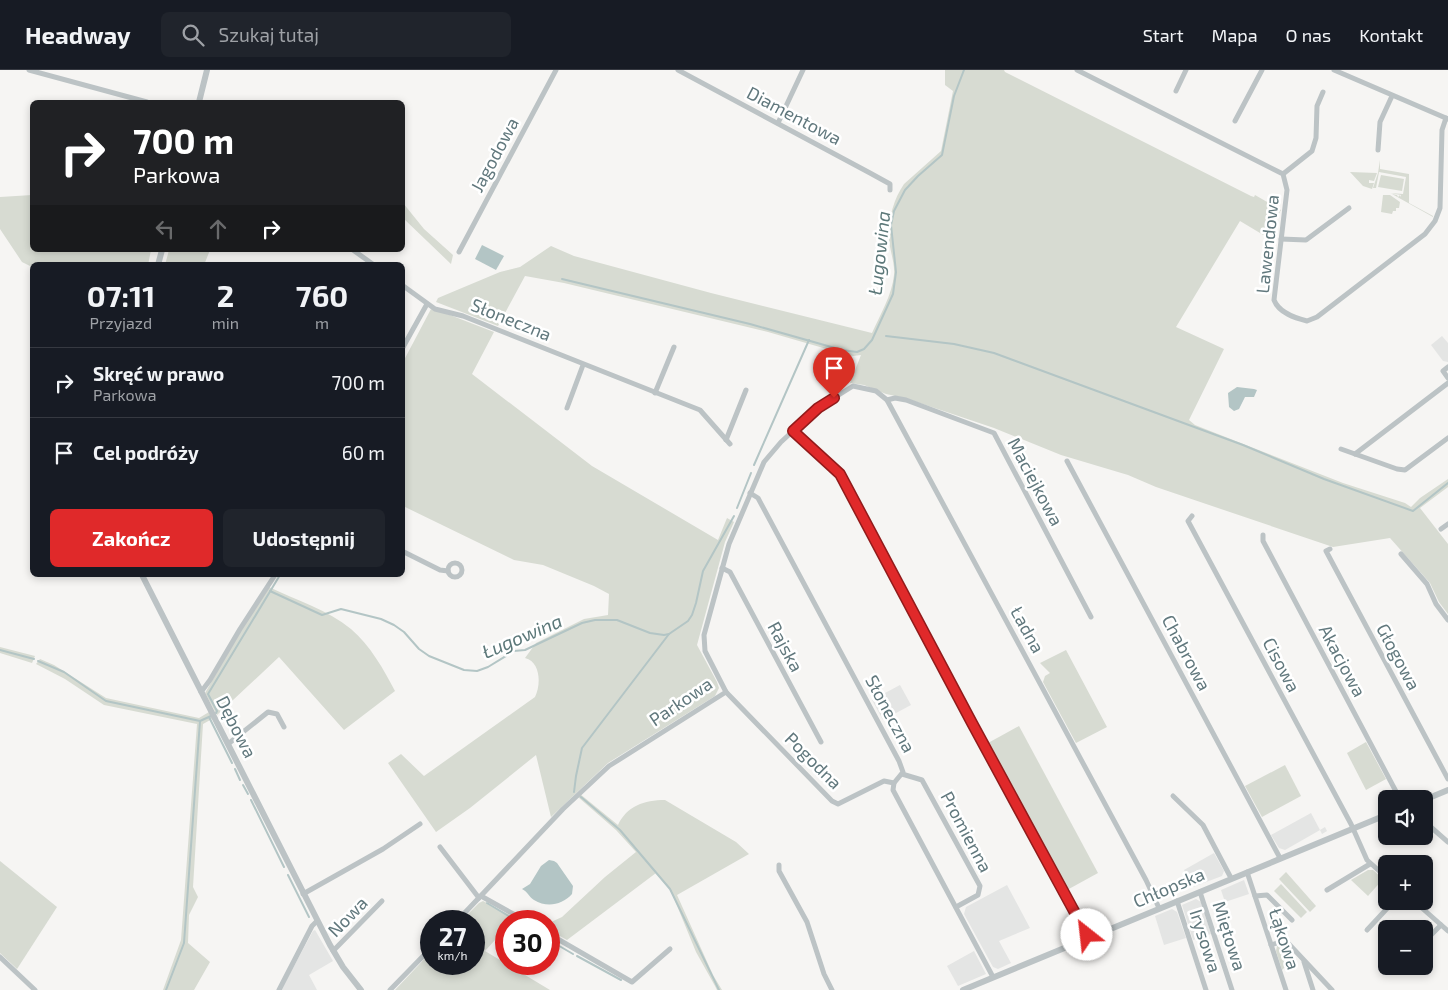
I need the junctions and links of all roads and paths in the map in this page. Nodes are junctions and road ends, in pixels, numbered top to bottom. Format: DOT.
graph roads {
  1 [pos="29,70"];
  2 [pos="207,70"];
  3 [pos="556,70"];
  4 [pos="678,70"];
  5 [pos="803,70"];
  6 [pos="1077,70"];
  7 [pos="1186,70"];
  8 [pos="1262,70"];
  9 [pos="1334,70"];
  10 [pos="1176,91"];
  11 [pos="1323,92"];
  12 [pos="1392,96"];
  13 [pos="140,100"];
  14 [pos="200,100"];
  15 [pos="1447,119"];
  16 [pos="1235,122"];
  17 [pos="778,123"];
  18 [pos="1378,150"];
  19 [pos="1283,174"];
  20 [pos="890,190"];
  21 [pos="1349,208"];
  22 [pos="1281,239"];
  23 [pos="356,252"];
  24 [pos="459,252"];
  25 [pos="370,262"];
  26 [pos="405,288"];
  27 [pos="427,304"];
  28 [pos="405,344"];
  29 [pos="674,347"];
  30 [pos="584,364"];
  31 [pos="1448,367"];
  32 [pos="1448,378"];
  33 [pos="1448,383"];
  34 [pos="746,390"];
  35 [pos="655,393"];
  36 [pos="887,400"];
  37 [pos="567,408"];
  38 [pos="793,431"];
  39 [pos="1448,438"];
  40 [pos="1341,449"];
  41 [pos="1356,454"];
  42 [pos="1067,462"];
  43 [pos="750,493"];
  44 [pos="1192,516"];
  45 [pos="1448,524"];
  46 [pos="1442,529"];
  47 [pos="1263,535"];
  48 [pos="1330,549"];
  49 [pos="405,552"];
  50 [pos="1401,554"];
  51 [pos="722,568"];
  52 [pos="448,571"];
  53 [pos="143,577"];
  54 [pos="274,577"];
  55 [pos="1091,617"];
  56 [pos="1448,620"];
  57 [pos="201,692"];
  58 [pos="726,692"];
  59 [pos="284,726"];
  60 [pos="821,742"];
  61 [pos="228,744"];
  62 [pos="902,774"];
  63 [pos="1448,779"];
  64 [pos="894,783"];
  65 [pos="1395,790"];
  66 [pos="1448,790"];
  67 [pos="1173,796"];
  68 [pos="1433,796"];
  69 [pos="1378,818"];
  70 [pos="420,824"];
  71 [pos="1353,828"];
  72 [pos="1433,829"];
  73 [pos="1448,842"];
  74 [pos="440,847"];
  75 [pos="1280,858"];
  76 [pos="1370,864"];
  77 [pos="778,866"];
  78 [pos="1378,870"];
  79 [pos="1247,872"];
  80 [pos="1231,878"];
  81 [pos="1327,890"];
  82 [pos="1200,892"];
  83 [pos="303,894"];
  84 [pos="1255,896"];
  85 [pos="480,897"];
  86 [pos="382,901"];
  87 [pos="1177,901"];
  88 [pos="956,907"];
  89 [pos="1159,908"];
  90 [pos="467,910"];
  91 [pos="505,910"];
  92 [pos="1386,910"];
  93 [pos="1424,910"];
  94 [pos="1292,920"];
  95 [pos="318,921"];
  96 [pos="1441,925"];
  97 [pos="1367,930"];
  98 [pos="1448,931"];
  99 [pos="1433,933"];
  100 [pos="1089,938"];
  101 [pos="560,940"];
  102 [pos="1271,945"];
  103 [pos="670,949"];
  104 [pos="333,951"];
  105 [pos="0,958"];
  106 [pos="420,959"];
  107 [pos="1303,959"];
  108 [pos="993,977"];
  109 [pos="35,990"];
  110 [pos="279,990"];
  111 [pos="361,990"];
  112 [pos="390,990"];
  113 [pos="832,990"];
  114 [pos="963,990"];
  115 [pos="1206,990"];
  116 [pos="1232,990"];
  117 [pos="1286,990"];
  118 [pos="1313,990"];
  119 [pos="1332,990"];
  1 -- 13 [label="street"];
  2 -- 14 [label="street"];
  3 -- 24 [label="street, Jagodowa"];
  4 -- 17 [label="street, Diamentowa"];
  5 -- 17 [label="street"];
  6 -- 19 [label="street, Lawendowa"];
  7 -- 10 [label="street"];
  8 -- 16 [label="street"];
  9 -- 12 [label="street"];
  11 -- 19 [label="street"];
  12 -- 15 [label="street"];
  12 -- 18 [label="street"];
  15 -- 22 [label="street, Lawendowa"];
  17 -- 20 [label="street, Diamentowa"];
  19 -- 22 [label="street, Lawendowa"];
  21 -- 22 [label="street"];
  23 -- 25 [label="street"];
  26 -- 27 [label="street, Słoneczna"];
  27 -- 28 [label="street"];
  27 -- 30 [label="street, Słoneczna"];
  29 -- 35 [label="street"];
  30 -- 35 [label="street, Słoneczna"];
  30 -- 37 [label="street"];
  31 -- 32 [label="street"];
  33 -- 41 [label="street"];
  34 -- 35 [label="street, Słoneczna"];
  36 -- 38 [label="street, Parkowa"];
  36 -- 55 [label="street, Maciejkowa"];
  36 -- 89 [label="street, Ładna"];
  38 -- 43 [label="street, Parkowa"];
  38 -- 100 [label="street"];
  39 -- 41 [label="street"];
  40 -- 41 [label="street"];
  42 -- 75 [label="street, Chabrowa"];
  43 -- 51 [label="street, Parkowa"];
  43 -- 62 [label="street, Słoneczna"];
  44 -- 71 [label="street, Cisowa"];
  45 -- 46 [label="street"];
  47 -- 65 [label="street, Akacjowa"];
  48 -- 63 [label="street, Głogowa"];
  49 -- 52 [label="street"];
  50 -- 56 [label="street"];
  51 -- 58 [label="street, Parkowa"];
  51 -- 60 [label="street, Rajska"];
  53 -- 57 [label="street, Dębowa"];
  54 -- 57 [label="street"];
  57 -- 61 [label="street, Dębowa"];
  58 -- 64 [label="street, Pogodna"];
  58 -- 85 [label="street, Parkowa"];
  59 -- 61 [label="street"];
  61 -- 83 [label="street, Dębowa"];
  62 -- 64 [label="street, Słoneczna"];
  62 -- 88 [label="street, Promienna"];
  64 -- 88 [label="street"];
  66 -- 68 [label="street"];
  67 -- 80 [label="street"];
  69 -- 71 [label="street, Chłopska"];
  70 -- 83 [label="street"];
  71 -- 75 [label="street, Chłopska"];
  71 -- 76 [label="street"];
  72 -- 73 [label="street"];
  74 -- 85 [label="street"];
  75 -- 79 [label="street, Chłopska"];
  76 -- 78 [label="street"];
  76 -- 81 [label="street"];
  77 -- 113 [label="street"];
  79 -- 80 [label="street, Chłopska"];
  79 -- 84 [label="street, Łąkowa"];
  80 -- 82 [label="street, Chłopska"];
  82 -- 87 [label="street, Chłopska"];
  82 -- 116 [label="street, Miętowa"];
  83 -- 95 [label="street, Dębowa"];
  84 -- 94 [label="street, Łąkowa"];
  84 -- 102 [label="street, Łąkowa"];
  85 -- 90 [label="street, Parkowa"];
  85 -- 91 [label="street"];
  86 -- 104 [label="street, Nowa"];
  87 -- 89 [label="street, Chłopska"];
  87 -- 115 [label="street, Irysowa"];
  88 -- 108 [label="street"];
  89 -- 100 [label="street, Chłopska"];
  92 -- 97 [label="street"];
  93 -- 96 [label="street"];
  95 -- 104 [label="street, Dębowa"];
  95 -- 110 [label="street"];
  96 -- 98 [label="street"];
  96 -- 99 [label="street"];
  100 -- 108 [label="street, Chłopska"];
  101 -- 103 [label="street"];
  102 -- 107 [label="street"];
  102 -- 117 [label="street, Łąkowa"];
  104 -- 111 [label="street, Dębowa"];
  105 -- 109 [label="street"];
  106 -- 112 [label="street"];
  107 -- 118 [label="street"];
  107 -- 119 [label="street"];
  108 -- 114 [label="street, Chłopska"];
}
